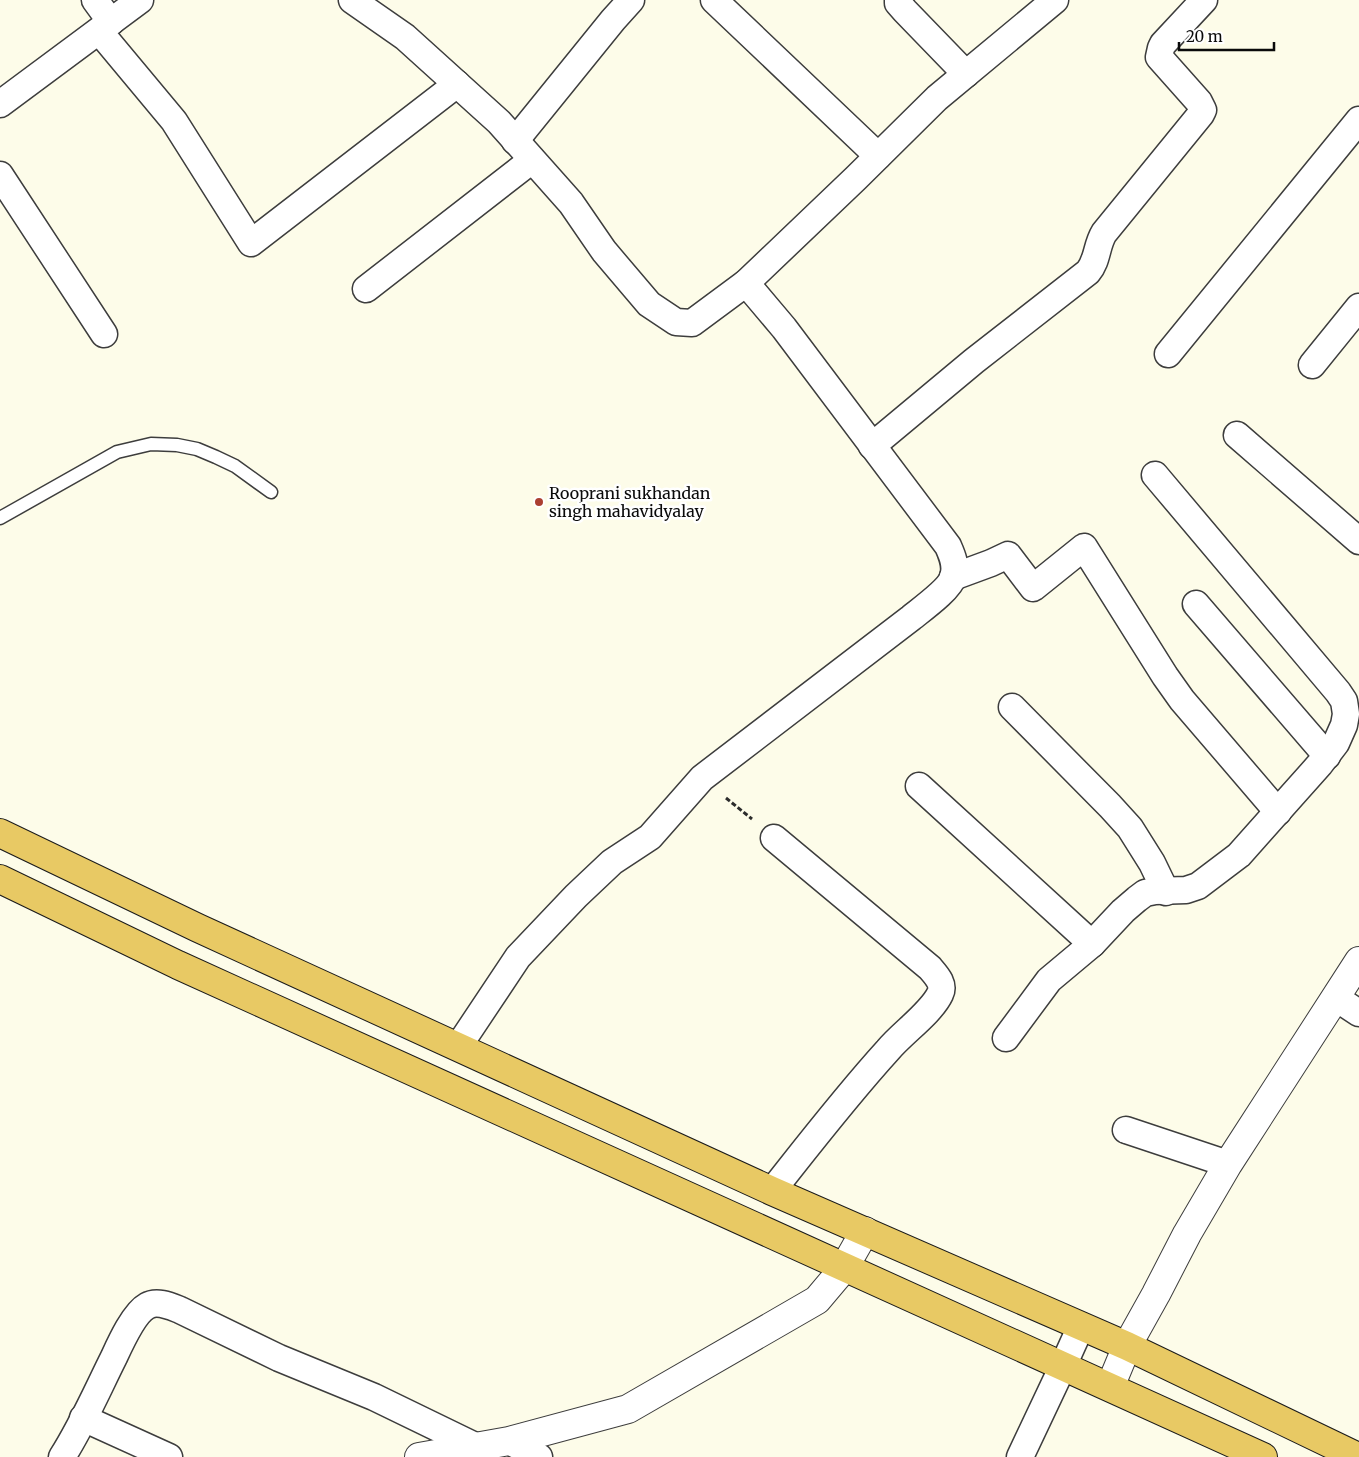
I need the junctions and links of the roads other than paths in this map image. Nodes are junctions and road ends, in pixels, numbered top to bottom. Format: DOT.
graph roads {
  1 [pos="95,0"];
  2 [pos="140,0"];
  3 [pos="352,0"];
  4 [pos="631,0"];
  5 [pos="714,0"];
  6 [pos="898,0"];
  7 [pos="1055,0"];
  8 [pos="1204,0"];
  9 [pos="105,26"];
  10 [pos="966,74"];
  11 [pos="457,84"];
  12 [pos="0,104"];
  13 [pos="1359,120"];
  14 [pos="524,150"];
  15 [pos="878,156"];
  16 [pos="0,175"];
  17 [pos="746,283"];
  18 [pos="366,289"];
  19 [pos="1359,306"];
  20 [pos="104,334"];
  21 [pos="1168,354"];
  22 [pos="1312,365"];
  23 [pos="1237,435"];
  24 [pos="872,446"];
  25 [pos="1155,475"];
  26 [pos="271,492"];
  27 [pos="0,518"];
  28 [pos="1359,541"];
  29 [pos="953,577"];
  30 [pos="1196,604"];
  31 [pos="1012,707"];
  32 [pos="1326,756"];
  33 [pos="919,786"];
  34 [pos="1278,812"];
  35 [pos="0,833"];
  36 [pos="774,838"];
  37 [pos="0,880"];
  38 [pos="1166,892"];
  39 [pos="198,928"];
  40 [pos="1092,944"];
  41 [pos="1359,961"];
  42 [pos="178,965"];
  43 [pos="1336,998"];
  44 [pos="1359,1013"];
  45 [pos="1006,1038"];
  46 [pos="458,1047"];
  47 [pos="1126,1130"];
  48 [pos="1228,1164"];
  49 [pos="772,1191"];
  50 [pos="865,1231"];
  51 [pos="844,1268"];
  52 [pos="1081,1326"];
  53 [pos="1127,1346"];
  54 [pos="1064,1366"];
  55 [pos="1110,1387"];
  56 [pos="83,1418"];
  57 [pos="509,1440"];
  58 [pos="477,1447"];
  59 [pos="62,1457"];
  60 [pos="169,1457"];
  61 [pos="419,1457"];
  62 [pos="539,1457"];
  63 [pos="1020,1457"];
  64 [pos="1263,1457"];
  65 [pos="1358,1457"];
  1 -- 9 [label="street"];
  2 -- 9 [label="street"];
  3 -- 11 [label="street"];
  4 -- 14 [label="street"];
  5 -- 15 [label="street"];
  6 -- 10 [label="street"];
  7 -- 10 [label="street"];
  8 -- 24 [label="street"];
  9 -- 11 [label="street"];
  9 -- 12 [label="street"];
  10 -- 15 [label="street"];
  11 -- 14 [label="street"];
  13 -- 21 [label="street"];
  14 -- 17 [label="street"];
  14 -- 18 [label="street"];
  15 -- 17 [label="street"];
  16 -- 20 [label="street"];
  17 -- 24 [label="street"];
  19 -- 22 [label="street"];
  23 -- 28 [label="street"];
  24 -- 29 [label="street"];
  25 -- 32 [label="street"];
  26 -- 27 [label="lane"];
  29 -- 34 [label="street"];
  29 -- 46 [label="street"];
  30 -- 32 [label="street"];
  31 -- 38 [label="street"];
  32 -- 34 [label="street"];
  33 -- 40 [label="street"];
  34 -- 38 [label="street"];
  35 -- 39 [label="highway"];
  36 -- 49 [label="street"];
  37 -- 42 [label="highway"];
  38 -- 40 [label="street"];
  39 -- 42 [label="highway"];
  39 -- 46 [label="highway"];
  40 -- 45 [label="street"];
  41 -- 43 [label="street"];
  42 -- 51 [label="highway"];
  43 -- 44 [label="street"];
  43 -- 48 [label="street"];
  46 -- 49 [label="highway"];
  47 -- 48 [label="street"];
  48 -- 53 [label="street"];
  49 -- 50 [label="highway"];
  50 -- 51 [label="street"];
  50 -- 52 [label="highway"];
  51 -- 54 [label="highway"];
  51 -- 57 [label="street"];
  52 -- 53 [label="highway"];
  52 -- 54 [label="street"];
  53 -- 55 [label="street"];
  53 -- 65 [label="highway"];
  54 -- 55 [label="highway"];
  54 -- 63 [label="street"];
  55 -- 64 [label="highway"];
  56 -- 58 [label="street"];
  56 -- 59 [label="street"];
  56 -- 60 [label="street"];
  57 -- 58 [label="street"];
  57 -- 62 [label="street"];
  58 -- 61 [label="street"];
}
